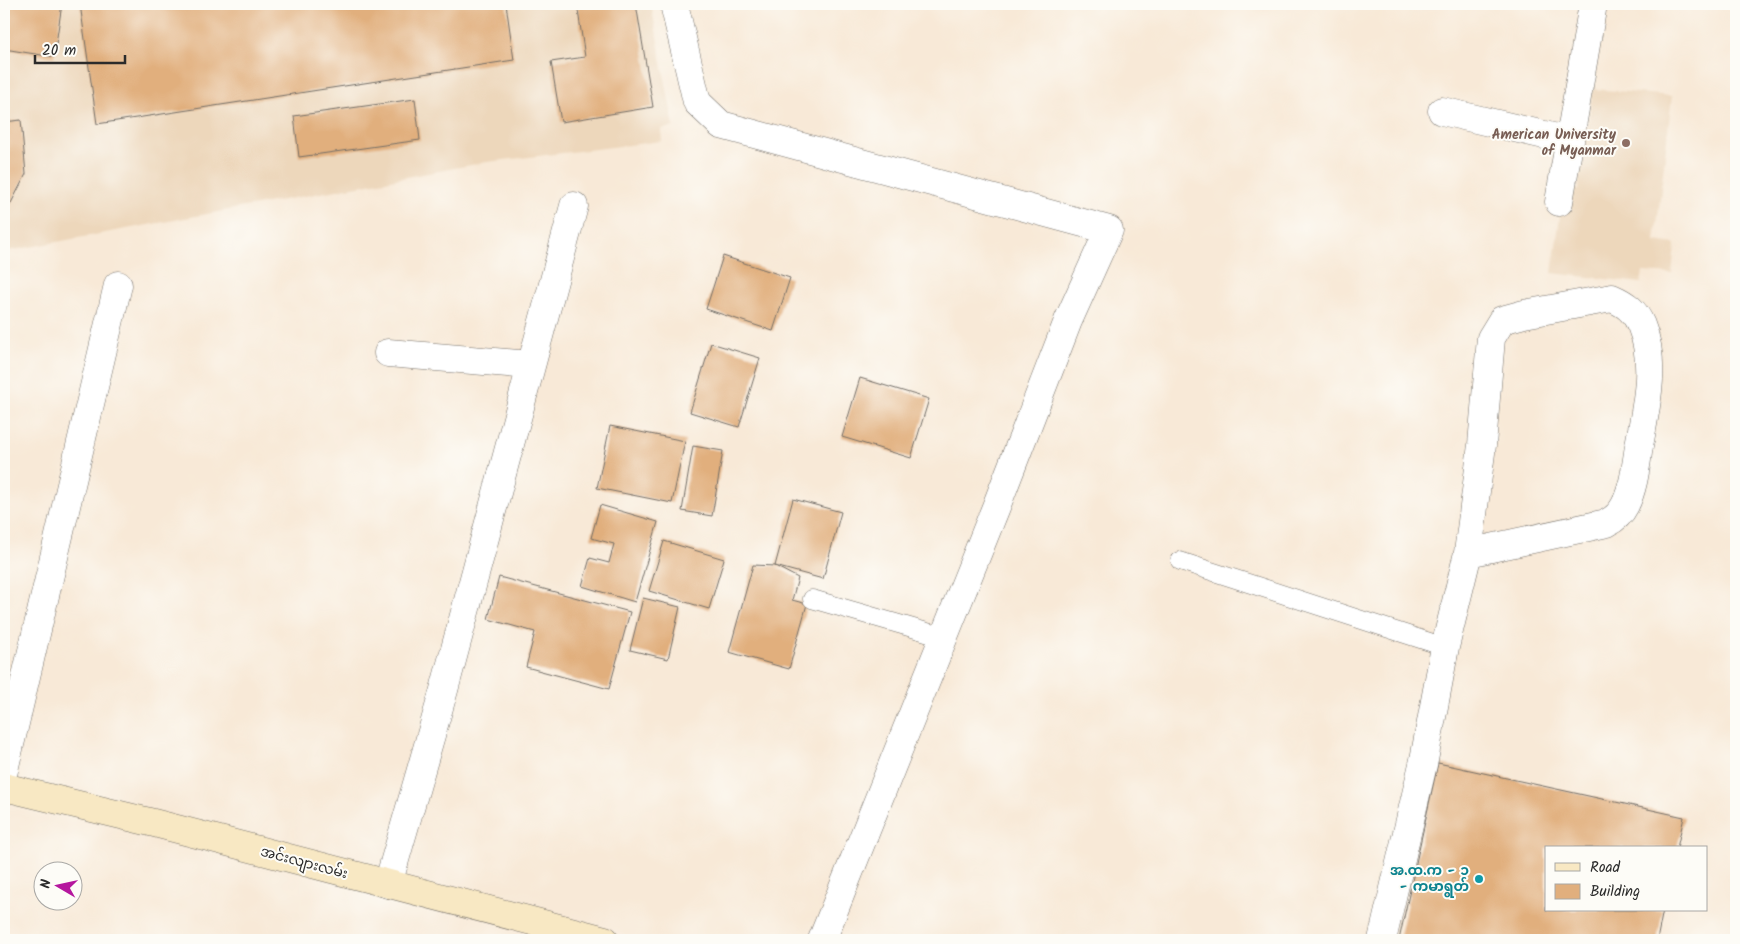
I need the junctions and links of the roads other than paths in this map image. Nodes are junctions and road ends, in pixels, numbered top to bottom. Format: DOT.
graph roads {
  1 [pos="674,4"];
  2 [pos="1594,4"];
  3 [pos="1442,111"];
  4 [pos="1570,141"];
  5 [pos="1559,202"];
  6 [pos="574,206"];
  7 [pos="118,285"];
  8 [pos="388,353"];
  9 [pos="530,365"];
  10 [pos="1468,553"];
  11 [pos="1180,561"];
  12 [pos="812,599"];
  13 [pos="944,637"];
  14 [pos="1445,647"];
  15 [pos="4,770"];
  16 [pos="4,787"];
  17 [pos="388,884"];
  18 [pos="605,940"];
  19 [pos="822,940"];
  20 [pos="1382,940"];
  1 -- 13 [label="street"];
  2 -- 4 [label="street"];
  3 -- 4 [label="street"];
  4 -- 5 [label="street"];
  6 -- 9 [label="street"];
  7 -- 15 [label="street"];
  8 -- 9 [label="street"];
  9 -- 17 [label="street"];
  10 -- 10 [label="street"];
  10 -- 14 [label="street"];
  11 -- 14 [label="lane"];
  12 -- 13 [label="lane"];
  13 -- 19 [label="street"];
  14 -- 20 [label="street"];
  16 -- 17 [label="main road, အင်းလျားလမ်း"];
  17 -- 18 [label="main road, အင်းလျားလမ်း"];
}
